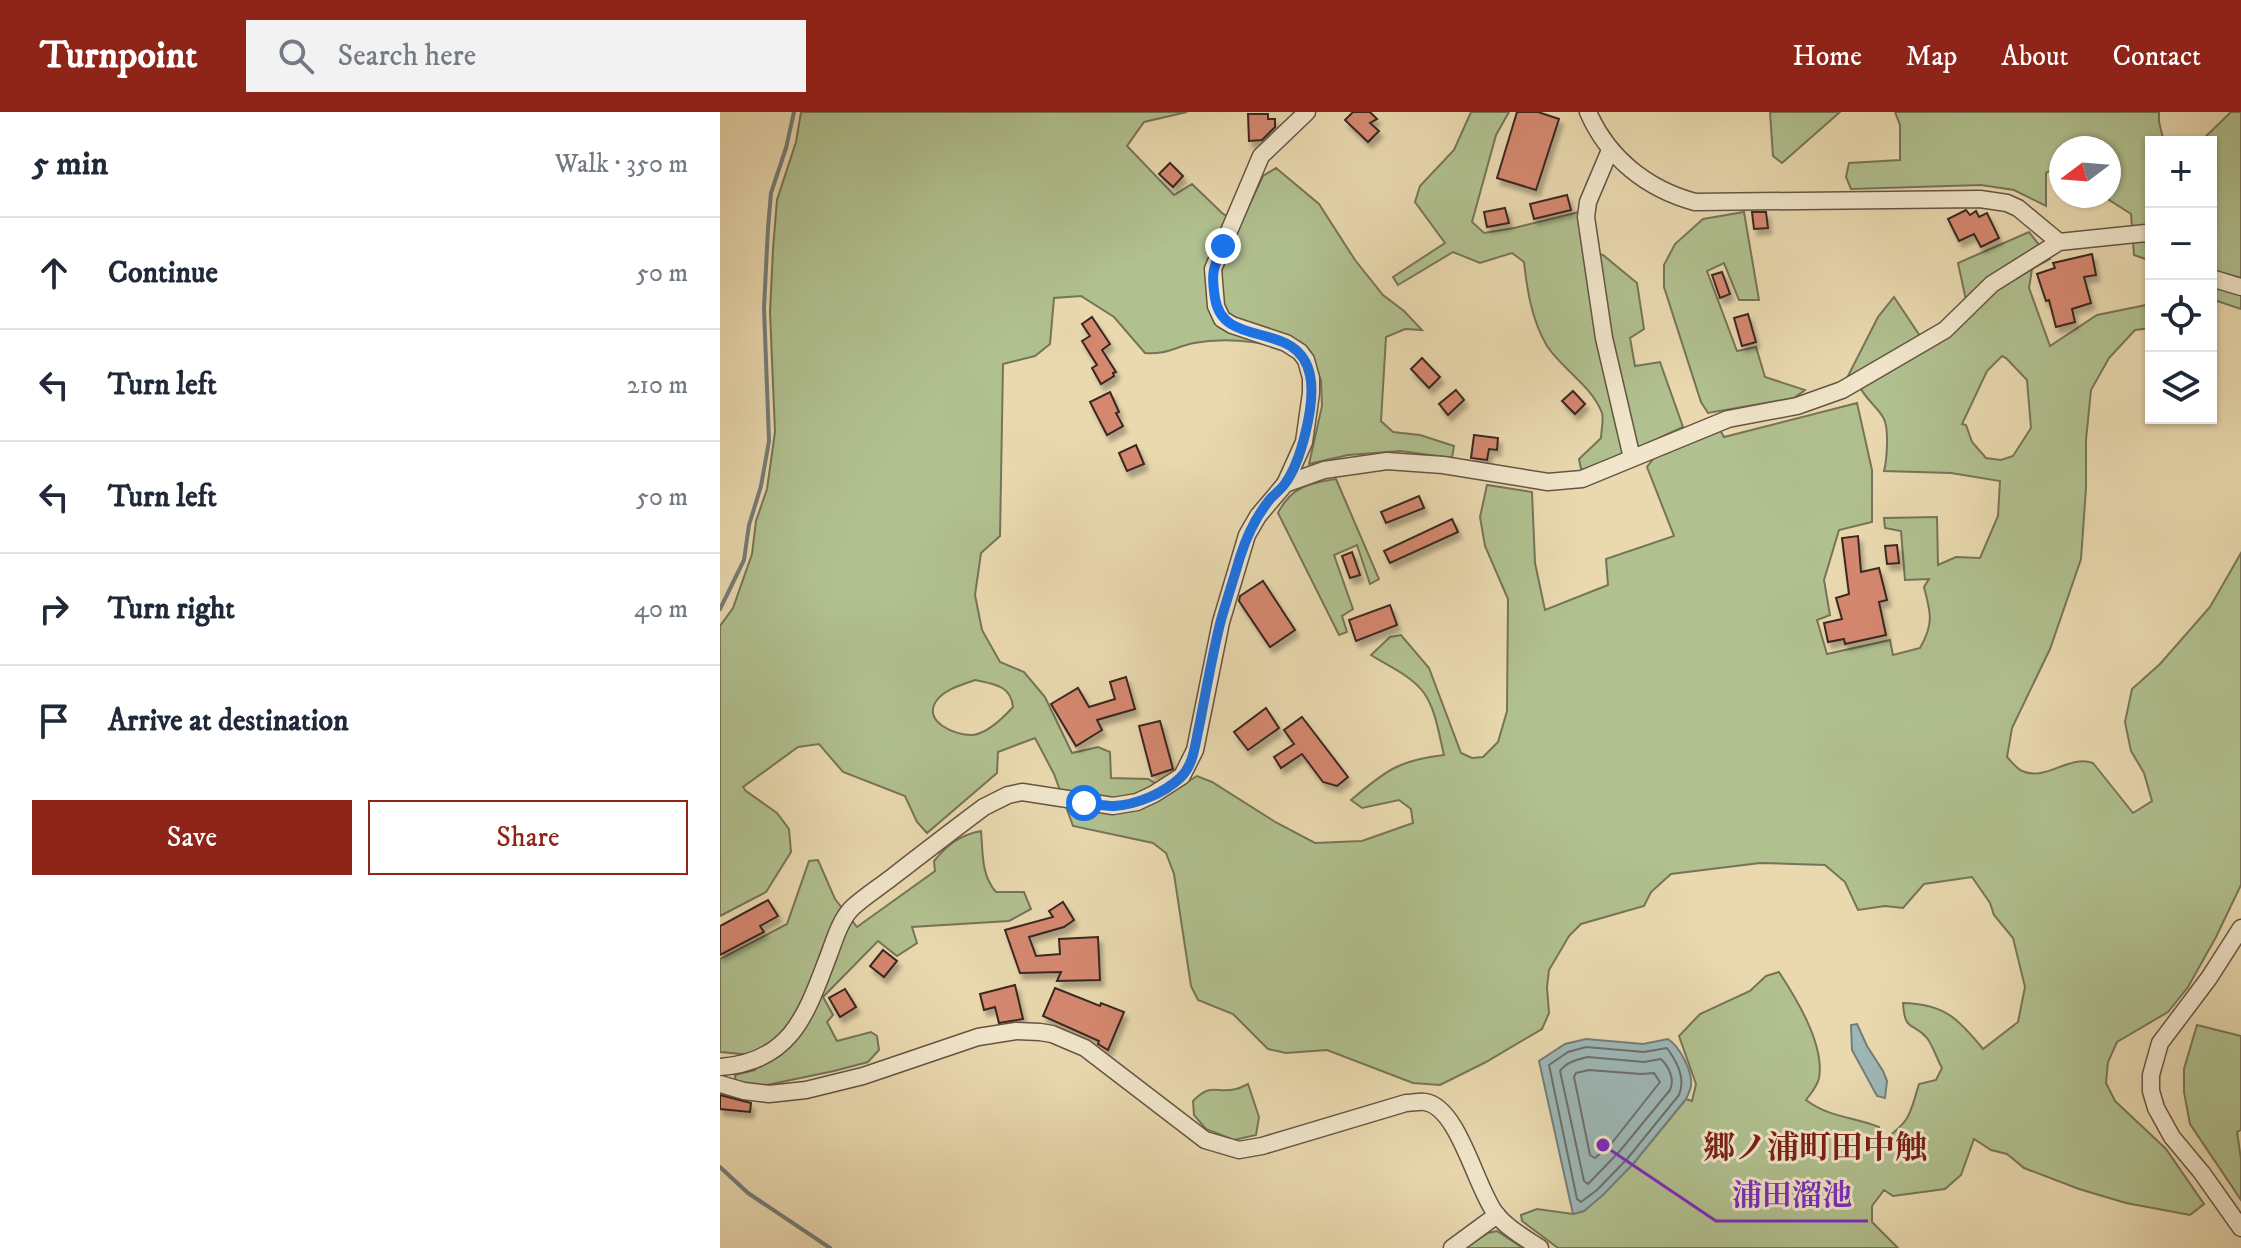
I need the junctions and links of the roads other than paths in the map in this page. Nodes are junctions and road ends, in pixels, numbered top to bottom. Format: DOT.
graph roads {
  1 [pos="1307,112"];
  2 [pos="1588,112"];
  3 [pos="1610,150"];
  4 [pos="2145,233"];
  5 [pos="2059,242"];
  6 [pos="2217,280"];
  7 [pos="2241,287"];
  8 [pos="1632,458"];
  9 [pos="1285,484"];
  10 [pos="2241,928"];
  11 [pos="720,1067"];
  12 [pos="720,1084"];
  13 [pos="1497,1215"];
  14 [pos="2241,1228"];
  15 [pos="1452,1248"];
  16 [pos="1540,1248"];
  1 -- 9 [label="street"];
  2 -- 3 [label="street"];
  3 -- 5 [label="street"];
  3 -- 8 [label="street"];
  4 -- 5 [label="street"];
  5 -- 8 [label="street"];
  6 -- 7 [label="street"];
  8 -- 9 [label="street"];
  9 -- 11 [label="street"];
  10 -- 14 [label="street"];
  12 -- 13 [label="street"];
  13 -- 15 [label="street"];
  13 -- 16 [label="street"];
}
